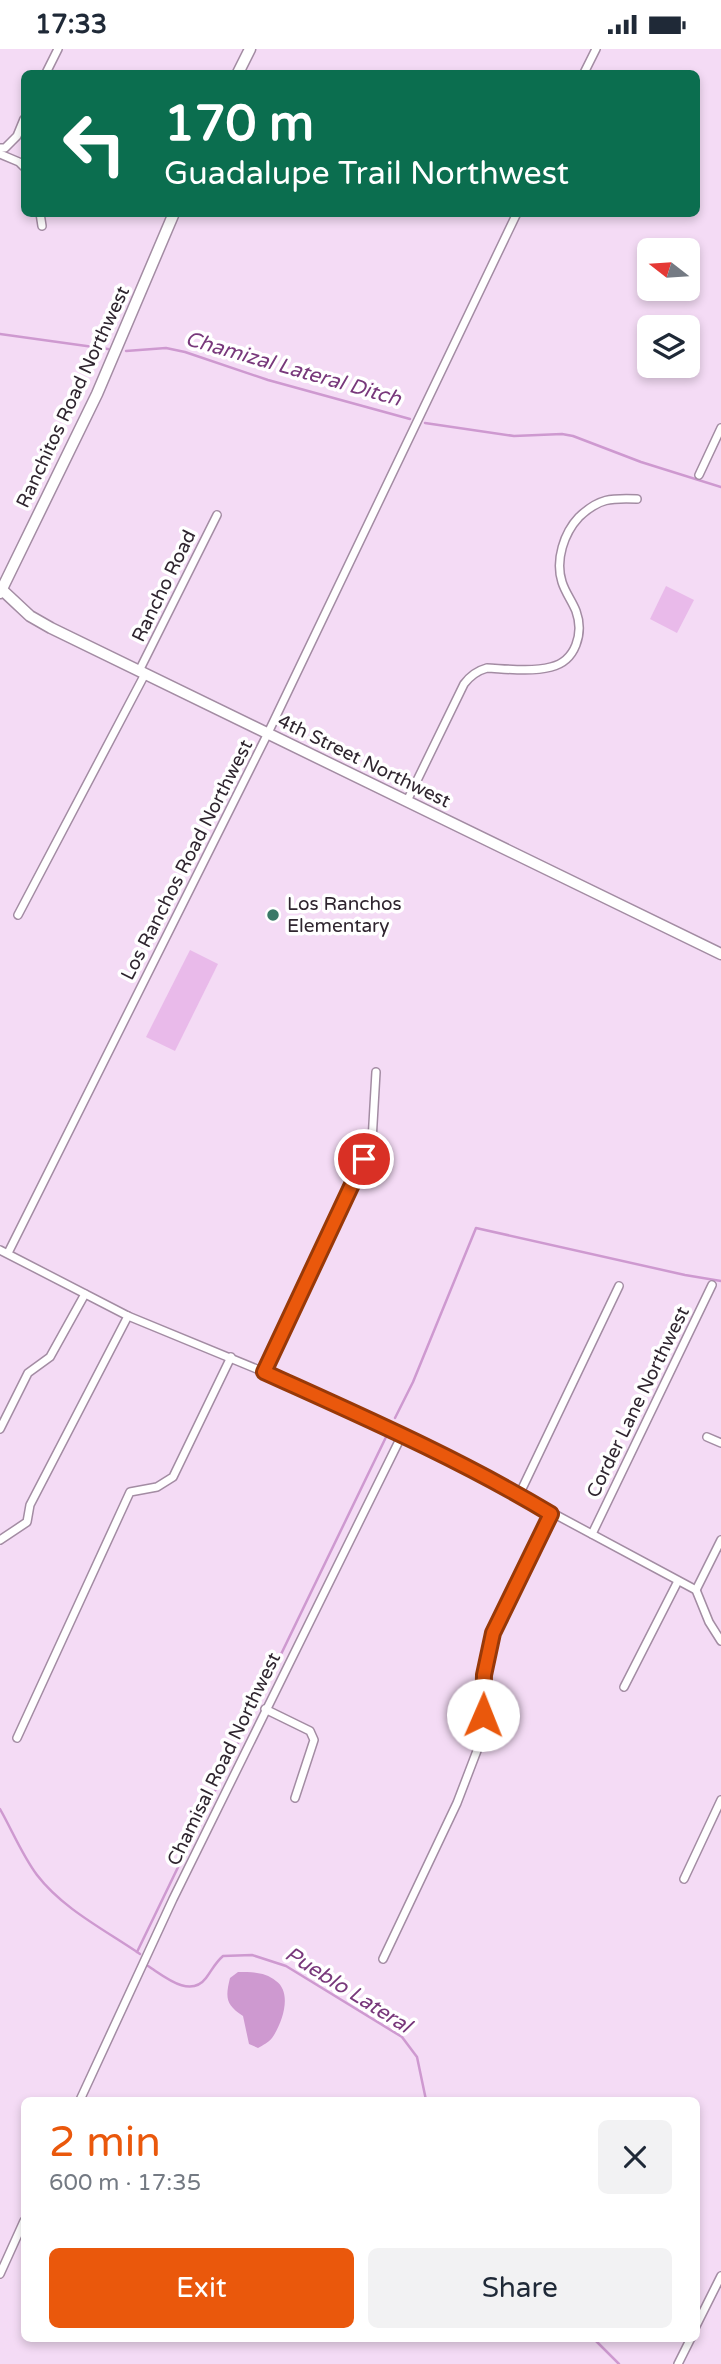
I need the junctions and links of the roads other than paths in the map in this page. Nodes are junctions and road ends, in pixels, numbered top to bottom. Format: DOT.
graph roads {
  1 [pos="58,49"];
  2 [pos="250,49"];
  3 [pos="596,49"];
  4 [pos="48,70"];
  5 [pos="240,70"];
  6 [pos="586,70"];
  7 [pos="21,126"];
  8 [pos="0,148"];
  9 [pos="0,154"];
  10 [pos="21,164"];
  11 [pos="41,217"];
  12 [pos="172,217"];
  13 [pos="515,217"];
  14 [pos="42,226"];
  15 [pos="721,428"];
  16 [pos="699,475"];
  17 [pos="637,499"];
  18 [pos="217,515"];
  19 [pos="1,591"];
  20 [pos="142,673"];
  21 [pos="268,733"];
  22 [pos="407,801"];
  23 [pos="18,915"];
  24 [pos="721,954"];
  25 [pos="376,1072"];
  26 [pos="4,1252"];
  27 [pos="712,1285"];
  28 [pos="619,1286"];
  29 [pos="85,1294"];
  30 [pos="128,1316"];
  31 [pos="231,1357"];
  32 [pos="264,1372"];
  33 [pos="0,1429"];
  34 [pos="402,1435"];
  35 [pos="707,1437"];
  36 [pos="721,1443"];
  37 [pos="519,1495"];
  38 [pos="551,1514"];
  39 [pos="592,1534"];
  40 [pos="0,1540"];
  41 [pos="721,1540"];
  42 [pos="678,1581"];
  43 [pos="696,1590"];
  44 [pos="721,1641"];
  45 [pos="624,1688"];
  46 [pos="265,1709"];
  47 [pos="17,1738"];
  48 [pos="295,1798"];
  49 [pos="721,1800"];
  50 [pos="684,1879"];
  51 [pos="383,1959"];
  52 [pos="81,2097"];
  53 [pos="21,2228"];
  54 [pos="0,2274"];
  55 [pos="721,2276"];
  56 [pos="700,2318"];
  57 [pos="689,2342"];
  58 [pos="678,2364"];
  1 -- 4 [label="street"];
  2 -- 5 [label="main road"];
  3 -- 6 [label="street"];
  7 -- 8 [label="street"];
  9 -- 10 [label="street"];
  11 -- 14 [label="street"];
  12 -- 19 [label="main road, Ranchitos Road Northwest"];
  13 -- 21 [label="street, Los Ranchos Road Northwest"];
  15 -- 16 [label="street"];
  17 -- 22 [label="street"];
  18 -- 20 [label="street, Rancho Road"];
  19 -- 20 [label="main road, 4th Street Northwest"];
  20 -- 21 [label="main road, 4th Street Northwest"];
  20 -- 23 [label="street, Rancho Road"];
  21 -- 22 [label="main road, 4th Street Northwest"];
  21 -- 26 [label="street, Los Ranchos Road Northwest"];
  22 -- 24 [label="main road, 4th Street Northwest"];
  25 -- 32 [label="street"];
  26 -- 29 [label="street"];
  27 -- 39 [label="street, Corder Lane Northwest"];
  28 -- 37 [label="street"];
  29 -- 30 [label="street"];
  29 -- 33 [label="street"];
  30 -- 31 [label="street"];
  30 -- 40 [label="street"];
  31 -- 32 [label="street"];
  31 -- 47 [label="street"];
  32 -- 34 [label="street"];
  34 -- 37 [label="street"];
  34 -- 46 [label="street, Chamisal Road Northwest"];
  35 -- 36 [label="street"];
  37 -- 38 [label="street"];
  38 -- 39 [label="street"];
  38 -- 51 [label="street"];
  39 -- 42 [label="street"];
  41 -- 43 [label="street"];
  42 -- 43 [label="street"];
  42 -- 45 [label="street"];
  43 -- 44 [label="street"];
  46 -- 48 [label="street"];
  46 -- 52 [label="street, Chamisal Road Northwest"];
  49 -- 50 [label="street"];
  53 -- 54 [label="street"];
  55 -- 56 [label="street"];
  57 -- 58 [label="street"];
}
